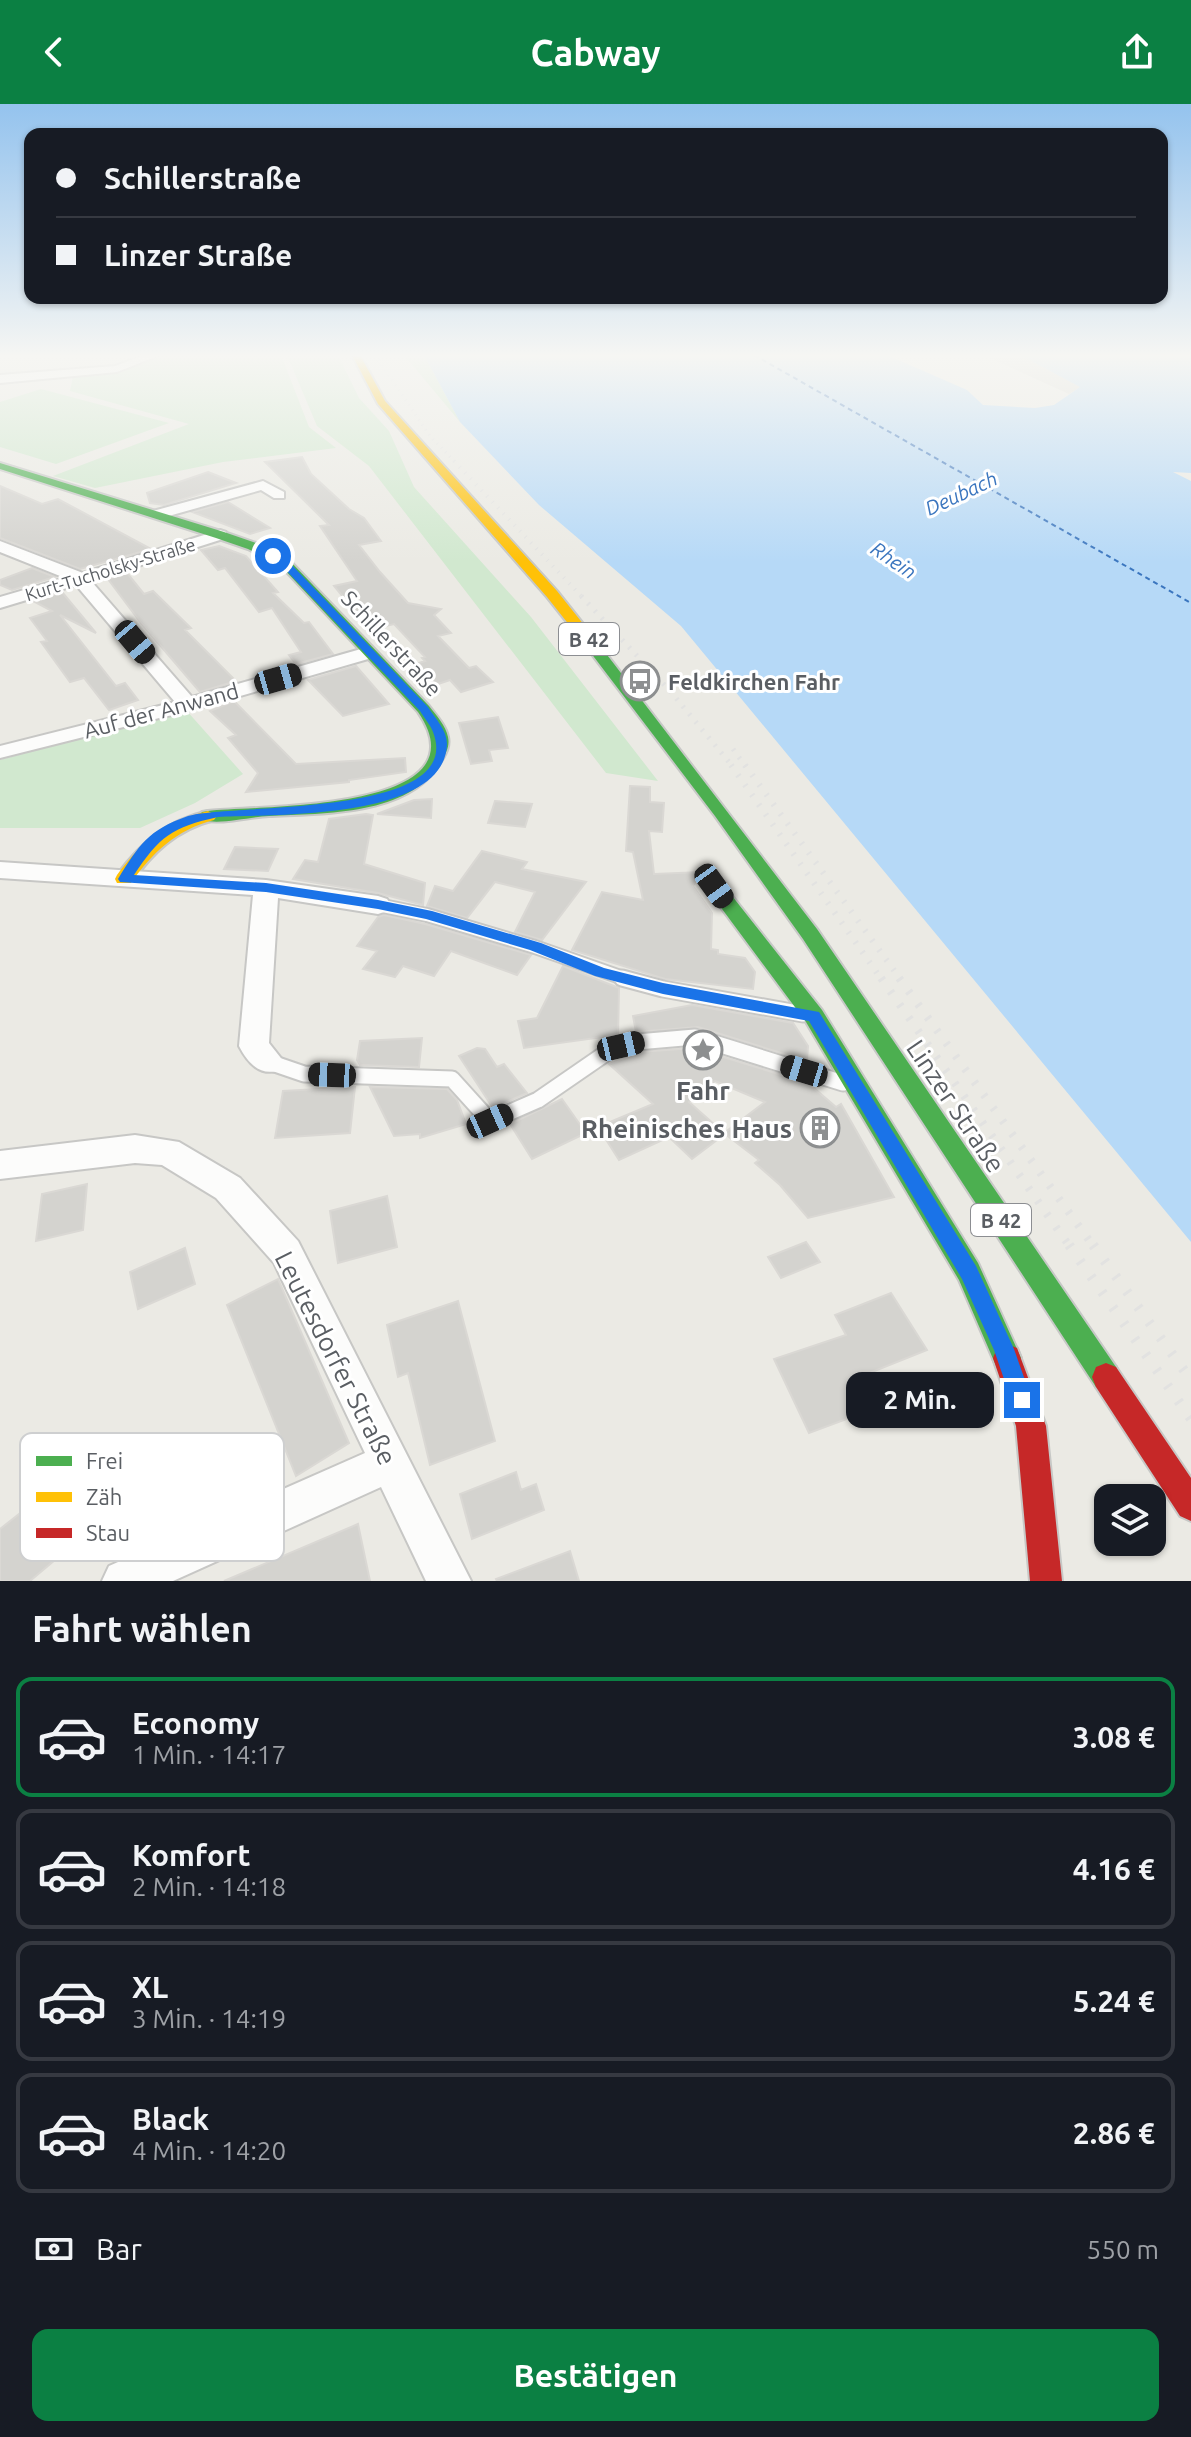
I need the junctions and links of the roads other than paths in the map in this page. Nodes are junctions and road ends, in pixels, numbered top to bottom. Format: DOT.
graph roads {
  1 [pos="401,424"];
  2 [pos="0,466"];
  3 [pos="279,495"];
  4 [pos="158,514"];
  5 [pos="220,535"];
  6 [pos="0,546"];
  7 [pos="78,577"];
  8 [pos="0,603"];
  9 [pos="368,653"];
  10 [pos="188,705"];
  11 [pos="0,752"];
  12 [pos="0,870"];
  13 [pos="124,879"];
  14 [pos="714,886"];
  15 [pos="266,888"];
  16 [pos="378,905"];
  17 [pos="814,1016"];
  18 [pos="269,1062"];
  19 [pos="858,1088"];
  20 [pos="0,1165"];
  21 [pos="391,1462"];
  22 [pos="1191,1505"];
  23 [pos="284,1510"];
  24 [pos="169,1561"];
  25 [pos="124,1581"];
  26 [pos="449,1581"];
  27 [pos="1046,1581"];
  1 -- 22 [label="main road, Linzer Straße / B 42"];
  2 -- 4 [label="main road, Schillerstraße"];
  3 -- 4 [label="street"];
  4 -- 5 [label="main road, Schillerstraße"];
  5 -- 7 [label="street, Kurt-Tucholsky-Straße"];
  5 -- 9 [label="main road, Schillerstraße"];
  6 -- 7 [label="street"];
  7 -- 8 [label="street, Kurt-Tucholsky-Straße"];
  7 -- 10 [label="street"];
  9 -- 10 [label="street, Auf der Anwand"];
  9 -- 13 [label="main road, Schillerstraße"];
  10 -- 11 [label="street, Auf der Anwand"];
  12 -- 13 [label="street"];
  13 -- 15 [label="street"];
  14 -- 17 [label="main road"];
  15 -- 16 [label="street"];
  15 -- 18 [label="street"];
  16 -- 17 [label="lane"];
  17 -- 19 [label="main road"];
  18 -- 19 [label="lane"];
  19 -- 27 [label="main road"];
  20 -- 21 [label="street, Leutesdorfer Straße"];
  21 -- 23 [label="street"];
  21 -- 26 [label="street, Leutesdorfer Straße"];
  24 -- 25 [label="street"];
}
